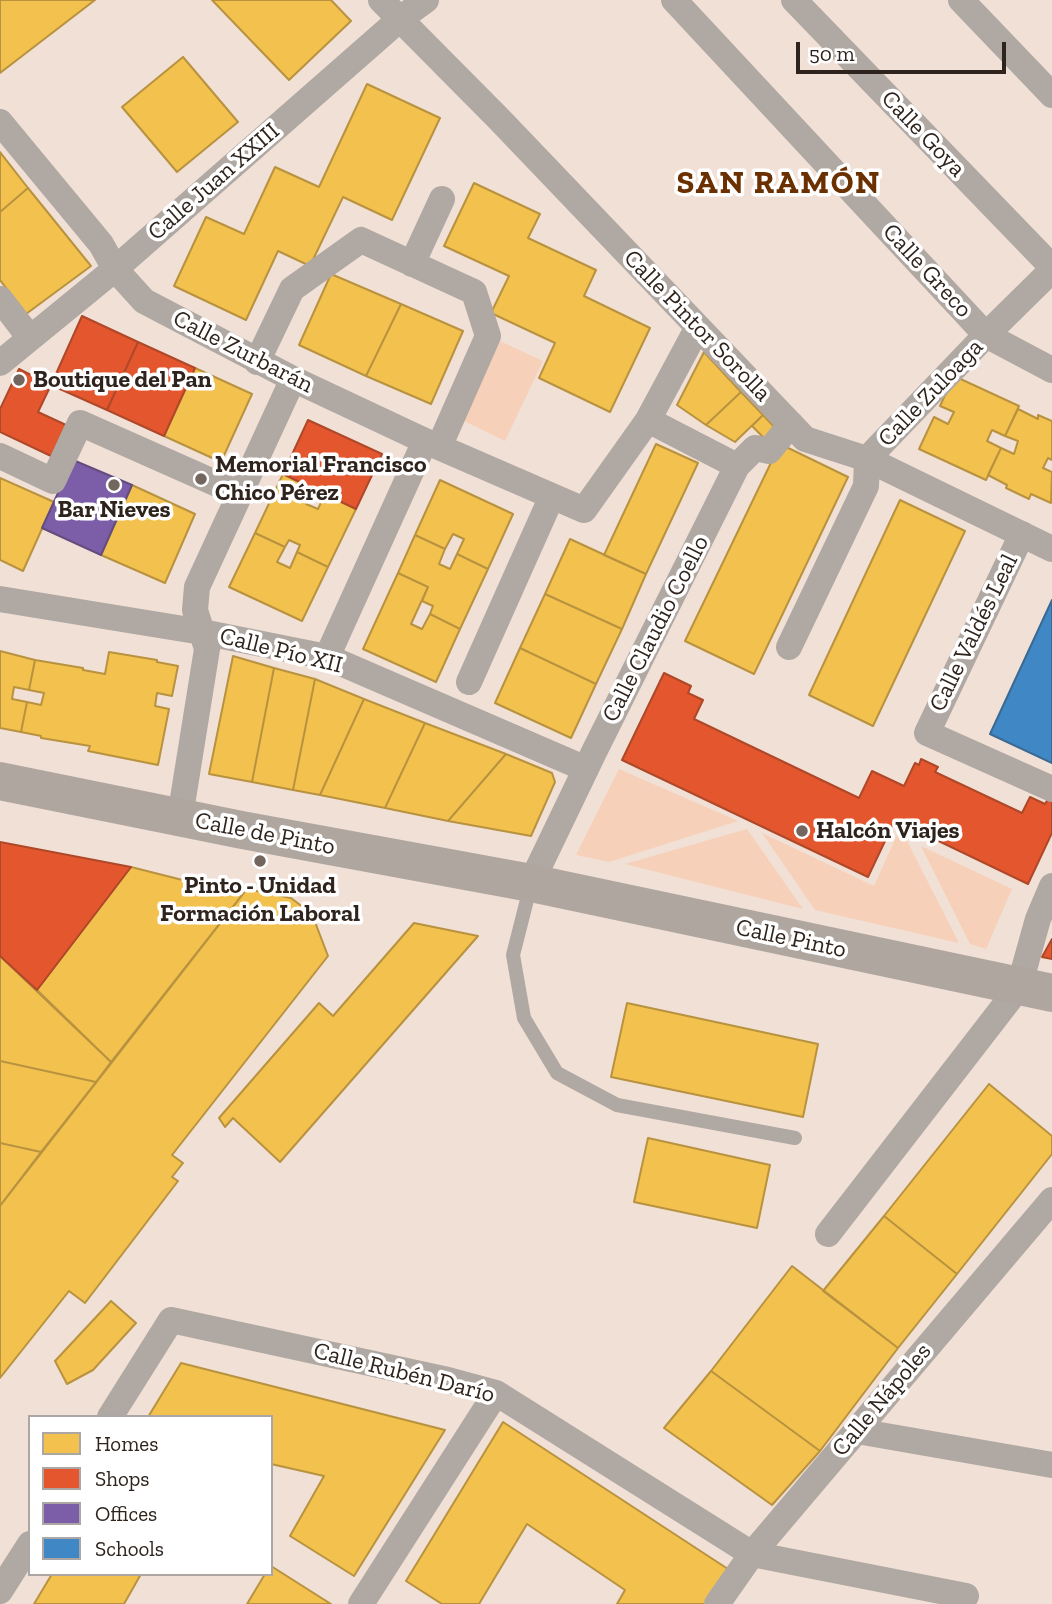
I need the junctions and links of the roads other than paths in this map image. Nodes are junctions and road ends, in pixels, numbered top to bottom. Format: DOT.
graph roads {
  1 [pos="382,0"];
  2 [pos="426,0"];
  3 [pos="674,0"];
  4 [pos="794,0"];
  5 [pos="961,0"];
  6 [pos="400,19"];
  7 [pos="1052,95"];
  8 [pos="1,123"];
  9 [pos="442,199"];
  10 [pos="412,264"];
  11 [pos="115,269"];
  12 [pos="1052,269"];
  13 [pos="0,299"];
  14 [pos="698,327"];
  15 [pos="986,335"];
  16 [pos="30,338"];
  17 [pos="257,362"];
  18 [pos="0,363"];
  19 [pos="1052,370"];
  20 [pos="293,379"];
  21 [pos="648,420"];
  22 [pos="790,424"];
  23 [pos="432,444"];
  24 [pos="0,456"];
  25 [pos="867,459"];
  26 [pos="737,466"];
  27 [pos="240,494"];
  28 [pos="552,496"];
  29 [pos="1022,534"];
  30 [pos="1052,549"];
  31 [pos="0,599"];
  32 [pos="202,632"];
  33 [pos="789,647"];
  34 [pos="327,657"];
  35 [pos="469,682"];
  36 [pos="586,769"];
  37 [pos="0,782"];
  38 [pos="1052,789"];
  39 [pos="180,817"];
  40 [pos="531,883"];
  41 [pos="1052,886"];
  42 [pos="1036,990"];
  43 [pos="795,1138"];
  44 [pos="1052,1200"];
  45 [pos="828,1234"];
  46 [pos="496,1393"];
  47 [pos="111,1415"];
  48 [pos="857,1431"];
  49 [pos="1052,1465"];
  50 [pos="28,1547"];
  51 [pos="752,1554"];
  52 [pos="0,1591"];
  53 [pos="966,1596"];
  54 [pos="361,1604"];
  55 [pos="717,1604"];
  1 -- 6 [label="street, Calle Pintor Sorolla"];
  2 -- 6 [label="street, Calle Juan XXIII"];
  3 -- 15 [label="street, Calle Greco"];
  4 -- 12 [label="street, Calle Goya"];
  5 -- 7 [label="street"];
  6 -- 11 [label="street, Calle Juan XXIII"];
  6 -- 14 [label="street, Calle Pintor Sorolla"];
  8 -- 11 [label="street, Calle Zurbarán"];
  9 -- 10 [label="street"];
  10 -- 17 [label="street"];
  10 -- 23 [label="street"];
  11 -- 16 [label="street, Calle Juan XXIII"];
  11 -- 17 [label="street, Calle Zurbarán"];
  12 -- 15 [label="street, Calle Zuloaga"];
  13 -- 16 [label="street"];
  14 -- 21 [label="street"];
  14 -- 22 [label="street, Calle Pintor Sorolla"];
  15 -- 19 [label="street, Calle Greco"];
  15 -- 25 [label="street, Calle Zuloaga"];
  16 -- 18 [label="street, Calle Juan XXIII"];
  17 -- 20 [label="street, Calle Zurbarán"];
  20 -- 23 [label="street, Calle Zurbarán"];
  20 -- 27 [label="street"];
  21 -- 26 [label="street"];
  21 -- 28 [label="street, Calle Zurbarán"];
  22 -- 25 [label="street, Calle Pintor Sorolla"];
  22 -- 26 [label="street"];
  23 -- 28 [label="street, Calle Zurbarán"];
  23 -- 34 [label="street"];
  24 -- 27 [label="street"];
  25 -- 29 [label="street, Calle Pintor Sorolla"];
  25 -- 33 [label="street, Calle Zuloaga"];
  26 -- 36 [label="street, Calle Claudio Coello"];
  27 -- 32 [label="street"];
  28 -- 35 [label="street"];
  29 -- 30 [label="street, Calle Pintor Sorolla"];
  29 -- 38 [label="street, Calle Valdés Leal"];
  31 -- 32 [label="street, Calle Pío XII"];
  32 -- 34 [label="street, Calle Pío XII"];
  32 -- 39 [label="street"];
  34 -- 36 [label="street, Calle Pío XII"];
  36 -- 40 [label="street, Calle Claudio Coello"];
  37 -- 39 [label="street, Calle de Pinto"];
  39 -- 40 [label="street, Calle de Pinto"];
  40 -- 42 [label="street, Calle Pinto"];
  40 -- 43 [label="lane"];
  41 -- 42 [label="street"];
  42 -- 45 [label="street"];
  44 -- 48 [label="street, Calle Nápoles"];
  46 -- 47 [label="street, Calle Rubén Darío"];
  46 -- 51 [label="street, Calle Rubén Darío"];
  46 -- 54 [label="street"];
  48 -- 49 [label="street"];
  48 -- 51 [label="street, Calle Nápoles"];
  50 -- 52 [label="street"];
  51 -- 53 [label="street"];
  51 -- 55 [label="street, Calle Nápoles"];
}
